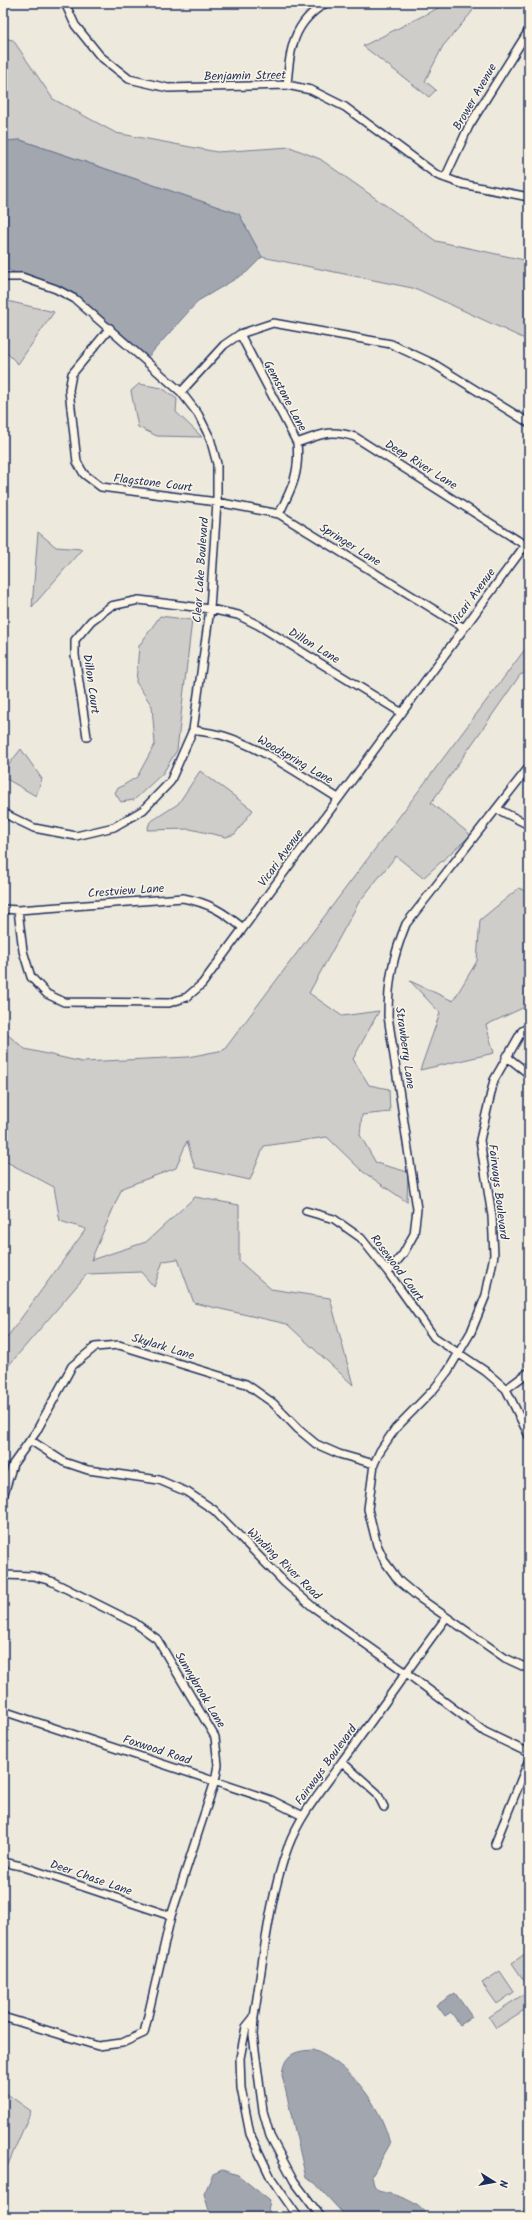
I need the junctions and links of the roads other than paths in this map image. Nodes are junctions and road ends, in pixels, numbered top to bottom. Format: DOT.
graph roads {
  1 [pos="64,3"];
  2 [pos="326,3"];
  3 [pos="529,30"];
  4 [pos="287,85"];
  5 [pos="446,178"];
  6 [pos="529,197"];
  7 [pos="3,277"];
  8 [pos="110,328"];
  9 [pos="240,334"];
  10 [pos="181,392"];
  11 [pos="529,423"];
  12 [pos="297,443"];
  13 [pos="217,502"];
  14 [pos="280,514"];
  15 [pos="527,542"];
  16 [pos="210,609"];
  17 [pos="464,628"];
  18 [pos="402,713"];
  19 [pos="194,730"];
  20 [pos="87,738"];
  21 [pos="529,767"];
  22 [pos="338,798"];
  23 [pos="498,809"];
  24 [pos="3,813"];
  25 [pos="529,825"];
  26 [pos="3,909"];
  27 [pos="18,910"];
  28 [pos="243,928"];
  29 [pos="529,1027"];
  30 [pos="506,1056"];
  31 [pos="529,1074"];
  32 [pos="306,1211"];
  33 [pos="388,1272"];
  34 [pos="458,1354"];
  35 [pos="529,1372"];
  36 [pos="506,1388"];
  37 [pos="529,1436"];
  38 [pos="30,1440"];
  39 [pos="374,1464"];
  40 [pos="3,1496"];
  41 [pos="3,1575"];
  42 [pos="446,1618"];
  43 [pos="529,1669"];
  44 [pos="405,1672"];
  45 [pos="3,1711"];
  46 [pos="529,1753"];
  47 [pos="529,1760"];
  48 [pos="342,1762"];
  49 [pos="215,1781"];
  50 [pos="384,1807"];
  51 [pos="303,1816"];
  52 [pos="495,1844"];
  53 [pos="3,1862"];
  54 [pos="171,1916"];
  55 [pos="3,2017"];
  56 [pos="254,2017"];
  57 [pos="529,2211"];
  58 [pos="298,2217"];
  59 [pos="321,2217"];
  60 [pos="527,2217"];
  1 -- 4 [label="street, Benjamin Street"];
  2 -- 4 [label="street"];
  3 -- 5 [label="street, Brower Avenue"];
  4 -- 5 [label="street, Benjamin Street"];
  5 -- 6 [label="street, Benjamin Street"];
  7 -- 8 [label="street, Clear Lake Boulevard"];
  8 -- 10 [label="street, Clear Lake Boulevard"];
  8 -- 13 [label="street, Flagstone Court"];
  9 -- 10 [label="street"];
  9 -- 11 [label="street"];
  9 -- 12 [label="street, Gemstone Lane"];
  10 -- 13 [label="street, Clear Lake Boulevard"];
  12 -- 14 [label="street, Gemstone Lane"];
  12 -- 15 [label="street, Deep River Lane"];
  13 -- 14 [label="street, Springer Lane"];
  13 -- 16 [label="street, Clear Lake Boulevard"];
  14 -- 17 [label="street, Springer Lane"];
  15 -- 17 [label="street, Vicari Avenue"];
  16 -- 18 [label="street, Dillon Lane"];
  16 -- 19 [label="street, Clear Lake Boulevard"];
  16 -- 20 [label="street, Dillon Court"];
  17 -- 18 [label="street, Vicari Avenue"];
  18 -- 22 [label="street, Vicari Avenue"];
  19 -- 22 [label="street, Woodspring Lane"];
  19 -- 24 [label="street, Clear Lake Boulevard"];
  21 -- 23 [label="street, Strawberry Lane"];
  22 -- 28 [label="street, Vicari Avenue"];
  23 -- 25 [label="street"];
  23 -- 33 [label="street, Strawberry Lane"];
  26 -- 27 [label="street, Crestview Lane"];
  27 -- 28 [label="street, Crestview Lane"];
  27 -- 28 [label="street, Vicari Avenue"];
  29 -- 30 [label="street, Fairways Boulevard"];
  30 -- 31 [label="street"];
  30 -- 34 [label="street, Fairways Boulevard"];
  32 -- 33 [label="street, Rosewood Court"];
  33 -- 34 [label="street, Rosewood Court"];
  34 -- 36 [label="street, Rosewood Court"];
  34 -- 39 [label="street, Fairways Boulevard"];
  35 -- 36 [label="street"];
  36 -- 37 [label="street"];
  38 -- 39 [label="street, Skylark Lane"];
  38 -- 40 [label="street, Skylark Lane"];
  38 -- 44 [label="street, Winding River Road"];
  39 -- 42 [label="street, Fairways Boulevard"];
  41 -- 49 [label="street, Sunnybrook Lane"];
  42 -- 43 [label="street, Fairways Boulevard"];
  42 -- 44 [label="street, Fairways Boulevard"];
  44 -- 46 [label="street, Winding River Road"];
  44 -- 48 [label="street, Fairways Boulevard"];
  45 -- 49 [label="street, Foxwood Road"];
  47 -- 52 [label="street"];
  48 -- 50 [label="street"];
  48 -- 51 [label="street, Fairways Boulevard"];
  49 -- 51 [label="street, Foxwood Road"];
  49 -- 54 [label="street, Sunnybrook Lane"];
  51 -- 56 [label="street, Fairways Boulevard"];
  53 -- 54 [label="street, Deer Chase Lane"];
  54 -- 55 [label="street, Sunnybrook Lane"];
  56 -- 58 [label="street, Fairways Boulevard"];
  56 -- 59 [label="street, Fairways Boulevard"];
  57 -- 60 [label="street"];
}
